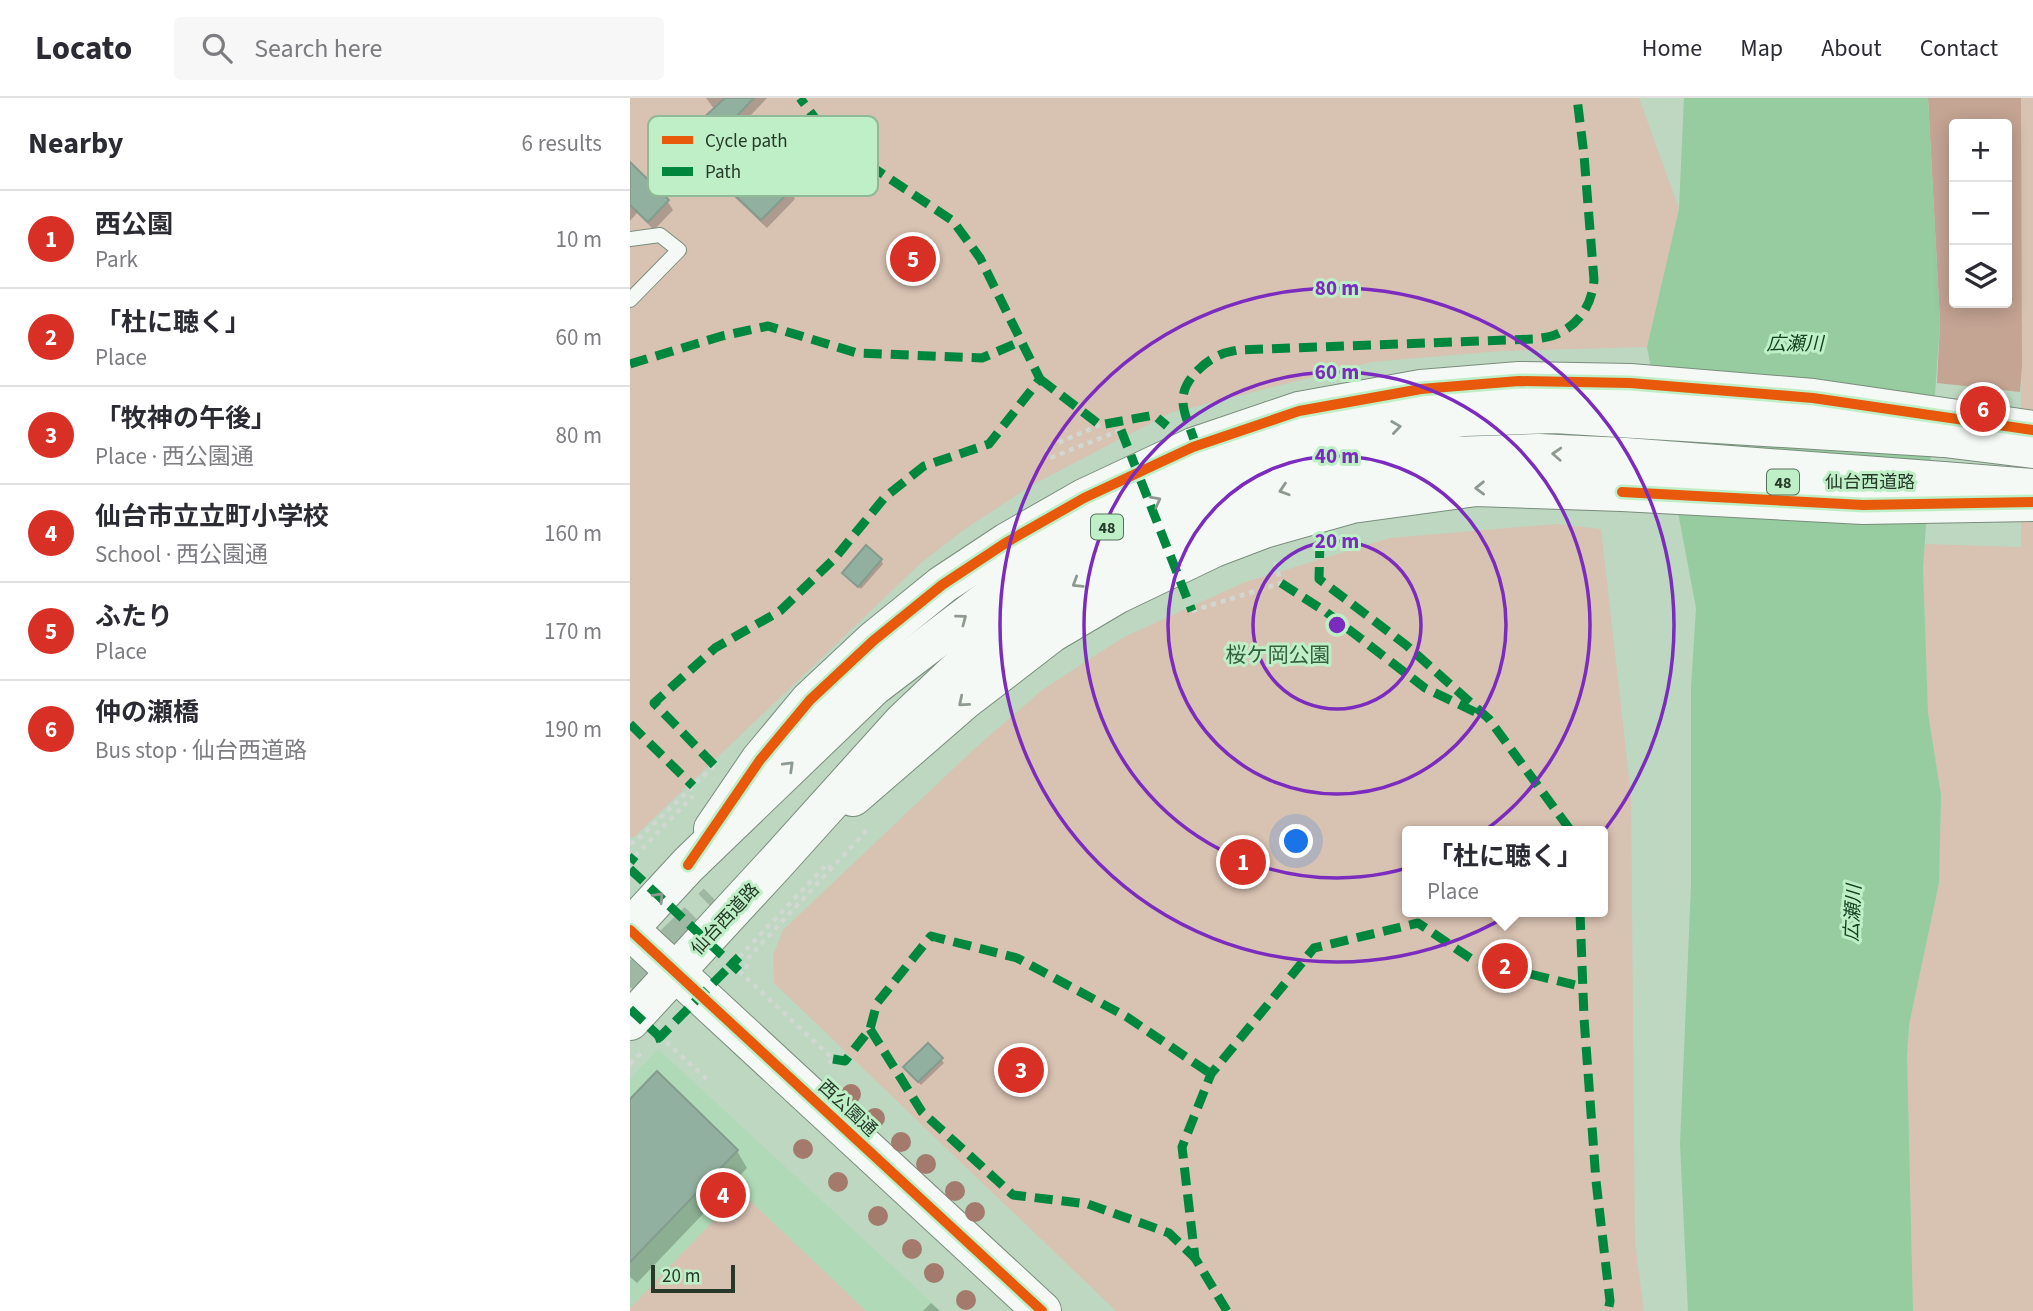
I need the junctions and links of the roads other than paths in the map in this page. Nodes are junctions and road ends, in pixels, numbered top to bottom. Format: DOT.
graph roads {
  1 [pos="630,239"];
  2 [pos="630,300"];
  3 [pos="1629,399"];
  4 [pos="2033,430"];
  5 [pos="2033,449"];
  6 [pos="1623,477"];
  7 [pos="2033,488"];
  8 [pos="2033,502"];
  9 [pos="630,929"];
  10 [pos="675,972"];
  11 [pos="630,1021"];
  12 [pos="1042,1311"];
  1 -- 2 [label="lane"];
  3 -- 4 [label="main road"];
  3 -- 5 [label="main road, 48"];
  9 -- 3 [label="main road, 48, one-way"];
  6 -- 7 [label="main road, 48"];
  6 -- 8 [label="main road"];
  6 -- 10 [label="main road, 仙台西道路 / 48, one-way"];
  9 -- 10 [label="main road, 西公園通"];
  10 -- 11 [label="main road, 48"];
  10 -- 12 [label="main road, 西公園通"];
}
